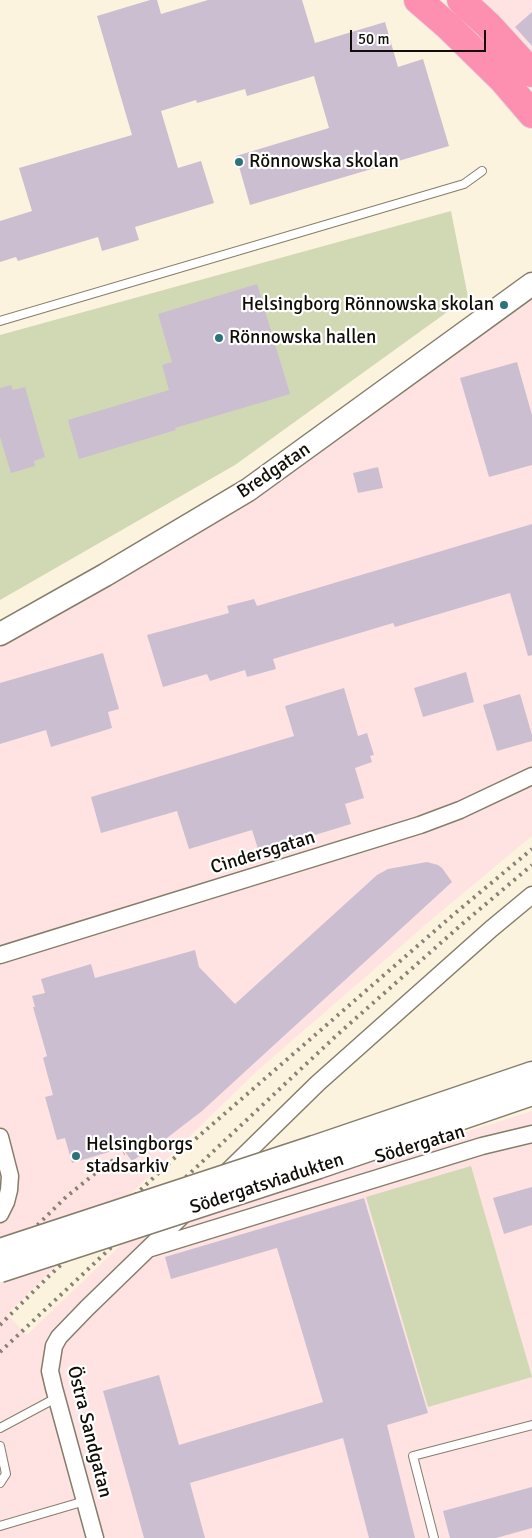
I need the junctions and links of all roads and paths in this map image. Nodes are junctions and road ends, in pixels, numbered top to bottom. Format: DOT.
graph roads {
  1 [pos="418,0"];
  2 [pos="461,0"];
  3 [pos="532,73"];
  4 [pos="532,114"];
  5 [pos="482,171"];
  6 [pos="532,284"];
  7 [pos="0,321"];
  8 [pos="0,634"];
  9 [pos="532,776"];
  10 [pos="532,895"];
  11 [pos="0,955"];
  12 [pos="532,1073"];
  13 [pos="532,1094"];
  14 [pos="532,1134"];
  15 [pos="0,1137"];
  16 [pos="317,1157"];
  17 [pos="0,1214"];
  18 [pos="148,1249"];
  19 [pos="0,1250"];
  20 [pos="0,1271"];
  21 [pos="56,1398"];
  22 [pos="532,1425"];
  23 [pos="0,1428"];
  24 [pos="0,1446"];
  25 [pos="0,1483"];
  26 [pos="85,1501"];
  27 [pos="0,1526"];
  28 [pos="95,1538"];
  29 [pos="434,1538"];
  1 -- 4 [label="highway"];
  2 -- 3 [label="highway"];
  5 -- 7 [label="lane"];
  6 -- 8 [label="main road, Bredgatan"];
  9 -- 11 [label="street, Cindersgatan"];
  10 -- 18 [label="street"];
  12 -- 16 [label="main road, Södergatsviadukten"];
  13 -- 16 [label="main road, Södergatsviadukten"];
  14 -- 18 [label="street, Södergatan"];
  15 -- 17 [label="street"];
  16 -- 19 [label="main road, Södergatsviadukten, bridge"];
  16 -- 20 [label="main road, Södergatsviadukten, bridge"];
  18 -- 21 [label="street, Östra Sandgatan"];
  21 -- 23 [label="lane"];
  21 -- 26 [label="street, Östra Sandgatan"];
  22 -- 29 [label="lane"];
  24 -- 25 [label="lane"];
  26 -- 27 [label="lane"];
  26 -- 28 [label="street, Östra Sandgatan"];
}
